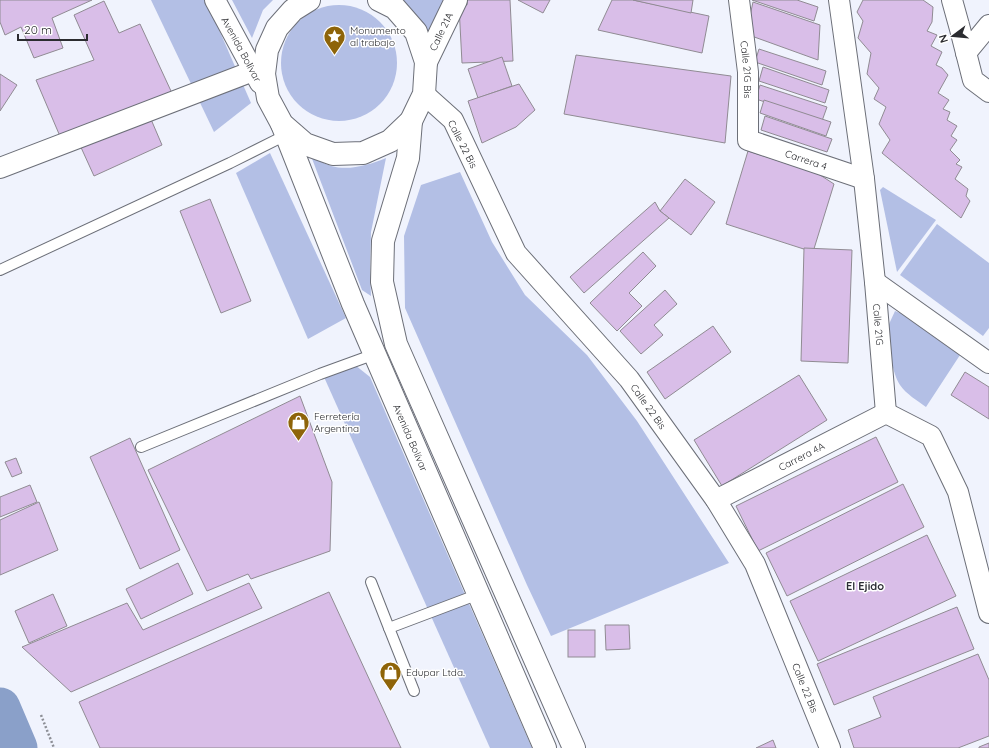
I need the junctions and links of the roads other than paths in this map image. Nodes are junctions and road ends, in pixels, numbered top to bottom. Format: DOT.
graph roads {
  1 [pos="215,0"];
  2 [pos="309,0"];
  3 [pos="379,0"];
  4 [pos="456,0"];
  5 [pos="739,0"];
  6 [pos="839,0"];
  7 [pos="952,0"];
  8 [pos="989,24"];
  9 [pos="966,53"];
  10 [pos="426,62"];
  11 [pos="253,71"];
  12 [pos="989,92"];
  13 [pos="424,94"];
  14 [pos="268,98"];
  15 [pos="411,121"];
  16 [pos="284,130"];
  17 [pos="748,140"];
  18 [pos="0,168"];
  19 [pos="864,179"];
  20 [pos="0,270"];
  21 [pos="875,282"];
  22 [pos="375,354"];
  23 [pos="989,363"];
  24 [pos="886,413"];
  25 [pos="141,447"];
  26 [pos="716,500"];
  27 [pos="371,582"];
  28 [pos="478,594"];
  29 [pos="989,613"];
  30 [pos="389,628"];
  31 [pos="414,691"];
  32 [pos="545,748"];
  33 [pos="574,748"];
  34 [pos="830,748"];
  1 -- 11 [label="street, Avenida Bolívar"];
  2 -- 14 [label="main road"];
  3 -- 10 [label="main road"];
  4 -- 10 [label="main road, Calle 21A"];
  5 -- 17 [label="street, Calle 21G Bis"];
  6 -- 19 [label="street, Calle 21G"];
  7 -- 9 [label="street"];
  8 -- 9 [label="street"];
  9 -- 12 [label="street"];
  10 -- 13 [label="main road"];
  11 -- 14 [label="street, Avenida Bolívar"];
  11 -- 18 [label="street"];
  13 -- 15 [label="main road"];
  13 -- 26 [label="street, Calle 22 Bis"];
  14 -- 16 [label="main road"];
  15 -- 16 [label="main road"];
  15 -- 33 [label="main road"];
  16 -- 20 [label="lane"];
  16 -- 22 [label="main road, Avenida Bolívar"];
  17 -- 19 [label="street, Carrera 4"];
  19 -- 21 [label="street, Calle 21G"];
  21 -- 23 [label="street"];
  21 -- 24 [label="street, Calle 21G"];
  22 -- 25 [label="lane"];
  22 -- 28 [label="main road, Avenida Bolívar"];
  24 -- 26 [label="street, Carrera 4A"];
  24 -- 29 [label="street"];
  26 -- 34 [label="street, Calle 22 Bis"];
  27 -- 30 [label="lane"];
  28 -- 30 [label="lane"];
  28 -- 32 [label="main road, Avenida Bolívar"];
  30 -- 31 [label="lane"];
}
